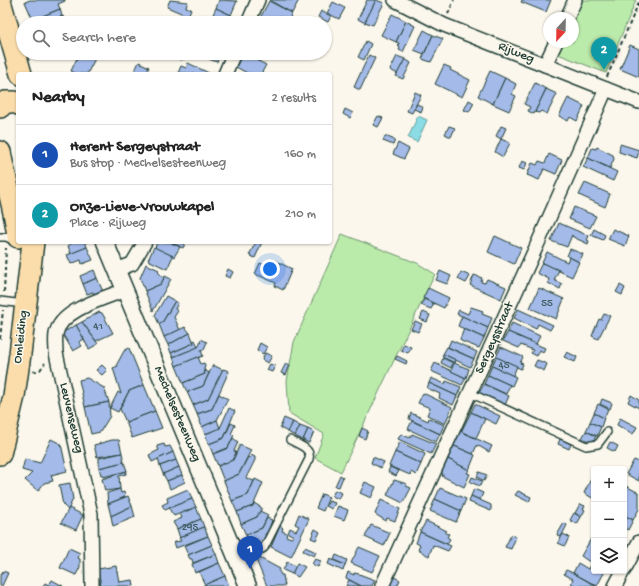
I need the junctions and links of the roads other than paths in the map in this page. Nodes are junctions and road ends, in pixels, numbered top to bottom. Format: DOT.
graph roads {
  1 [pos="258,0"];
  2 [pos="395,0"];
  3 [pos="575,0"];
  4 [pos="0,1"];
  5 [pos="570,12"];
  6 [pos="251,16"];
  7 [pos="553,48"];
  8 [pos="16,59"];
  9 [pos="16,60"];
  10 [pos="231,60"];
  11 [pos="545,65"];
  12 [pos="19,72"];
  13 [pos="226,72"];
  14 [pos="604,88"];
  15 [pos="639,102"];
  16 [pos="16,103"];
  17 [pos="0,108"];
  18 [pos="1,157"];
  19 [pos="16,183"];
  20 [pos="16,219"];
  21 [pos="18,244"];
  22 [pos="106,244"];
  23 [pos="144,244"];
  24 [pos="116,270"];
  25 [pos="125,290"];
  26 [pos="11,303"];
  27 [pos="470,393"];
  28 [pos="0,411"];
  29 [pos="607,432"];
  30 [pos="290,440"];
  31 [pos="0,454"];
  32 [pos="639,542"];
  33 [pos="238,562"];
  34 [pos="627,564"];
  35 [pos="622,574"];
  36 [pos="92,586"];
  37 [pos="248,586"];
  38 [pos="382,586"];
  39 [pos="615,586"];
  1 -- 6 [label="street"];
  2 -- 11 [label="street, Rijweg"];
  3 -- 5 [label="street"];
  4 -- 8 [label="main road"];
  7 -- 11 [label="street"];
  9 -- 12 [label="main road"];
  10 -- 13 [label="street"];
  11 -- 14 [label="street, Rijweg"];
  14 -- 15 [label="street, Rijweg"];
  14 -- 27 [label="street, Sergeysstraat"];
  16 -- 17 [label="main road"];
  18 -- 19 [label="main road"];
  18 -- 20 [label="main road, Omleiding"];
  21 -- 26 [label="main road, Omleiding"];
  22 -- 24 [label="street, Mechelsesteenweg"];
  23 -- 24 [label="street"];
  24 -- 25 [label="street, Mechelsesteenweg"];
  25 -- 33 [label="street, Mechelsesteenweg"];
  25 -- 36 [label="street, Leuvenseweg"];
  26 -- 28 [label="main road, Omleiding"];
  26 -- 31 [label="main road, Omleiding"];
  27 -- 29 [label="lane"];
  27 -- 38 [label="street, Sergeysstraat"];
  30 -- 33 [label="lane"];
  32 -- 34 [label="street"];
  33 -- 37 [label="street, Mechelsesteenweg"];
  35 -- 39 [label="street"];
}
